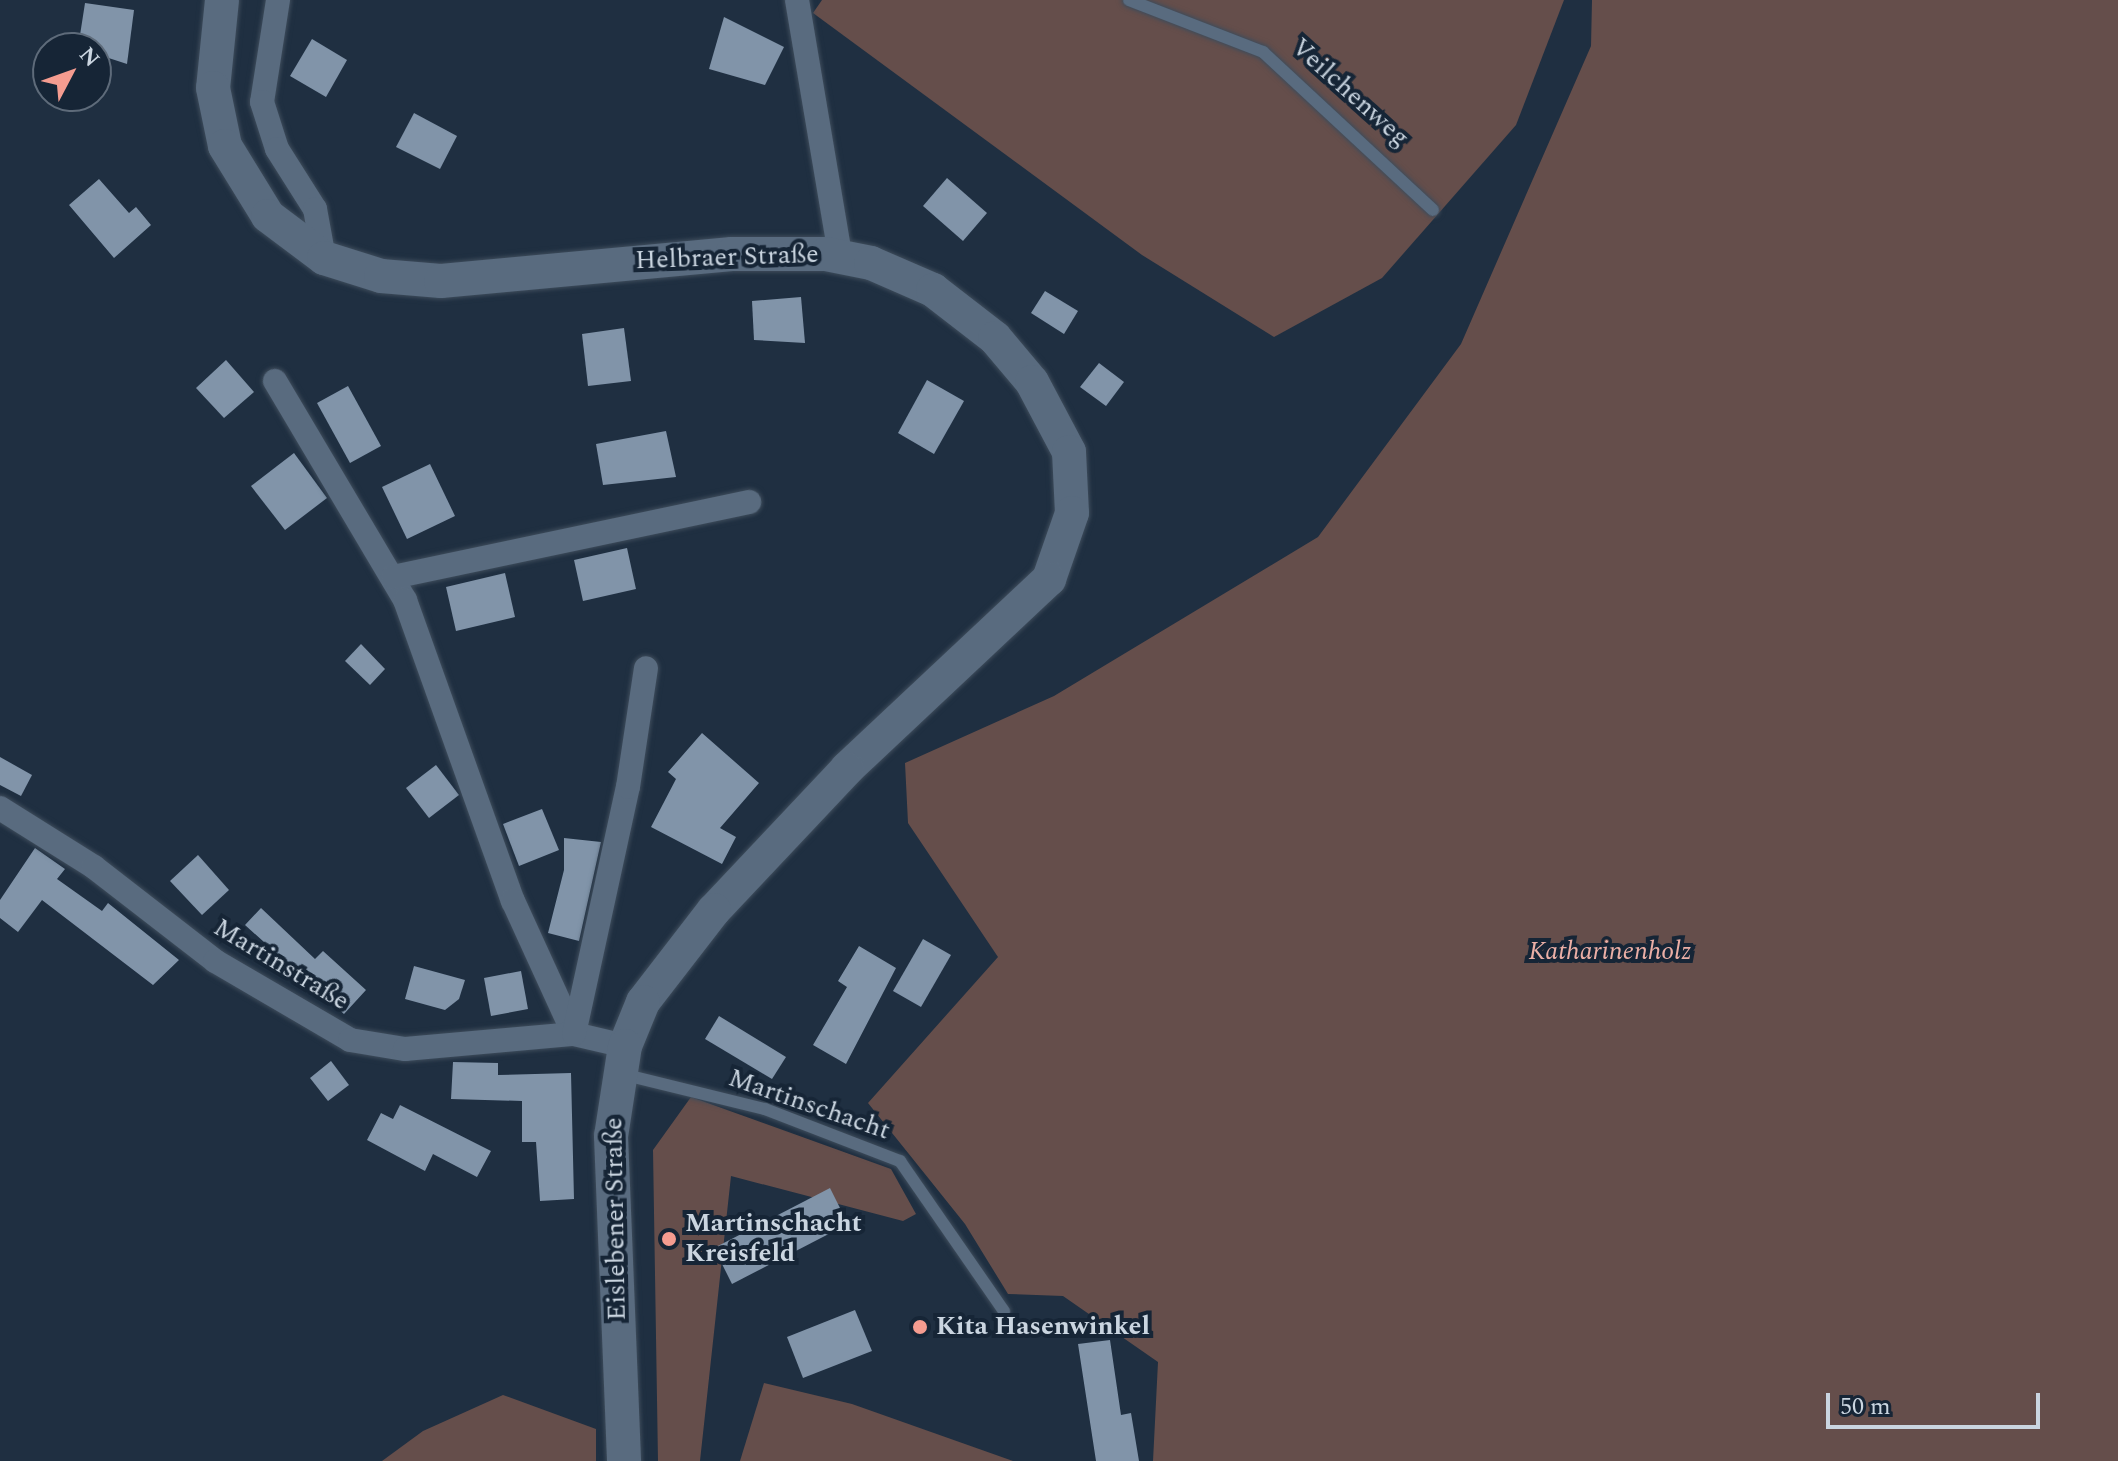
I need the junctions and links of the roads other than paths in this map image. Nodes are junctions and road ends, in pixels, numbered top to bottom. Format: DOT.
graph roads {
  1 [pos="222,0"];
  2 [pos="278,0"];
  3 [pos="797,0"];
  4 [pos="1129,0"];
  5 [pos="1433,210"];
  6 [pos="840,255"];
  7 [pos="324,258"];
  8 [pos="275,381"];
  9 [pos="749,502"];
  10 [pos="393,577"];
  11 [pos="646,668"];
  12 [pos="0,808"];
  13 [pos="714,910"];
  14 [pos="574,1034"];
  15 [pos="622,1060"];
  16 [pos="1004,1311"];
  17 [pos="624,1461"];
  1 -- 7 [label="main road, Helbraer Straße"];
  2 -- 7 [label="street"];
  3 -- 6 [label="street"];
  4 -- 5 [label="lane, Veilchenweg"];
  6 -- 7 [label="main road, Helbraer Straße"];
  6 -- 13 [label="main road, Helbraer Straße"];
  8 -- 10 [label="street"];
  9 -- 10 [label="street"];
  10 -- 14 [label="street"];
  11 -- 14 [label="street"];
  12 -- 14 [label="street, Martinstraße"];
  13 -- 15 [label="main road, Eislebener Straße"];
  14 -- 15 [label="street, Martinstraße"];
  15 -- 16 [label="lane, Martinschacht"];
  15 -- 17 [label="main road, Eislebener Straße"];
}
